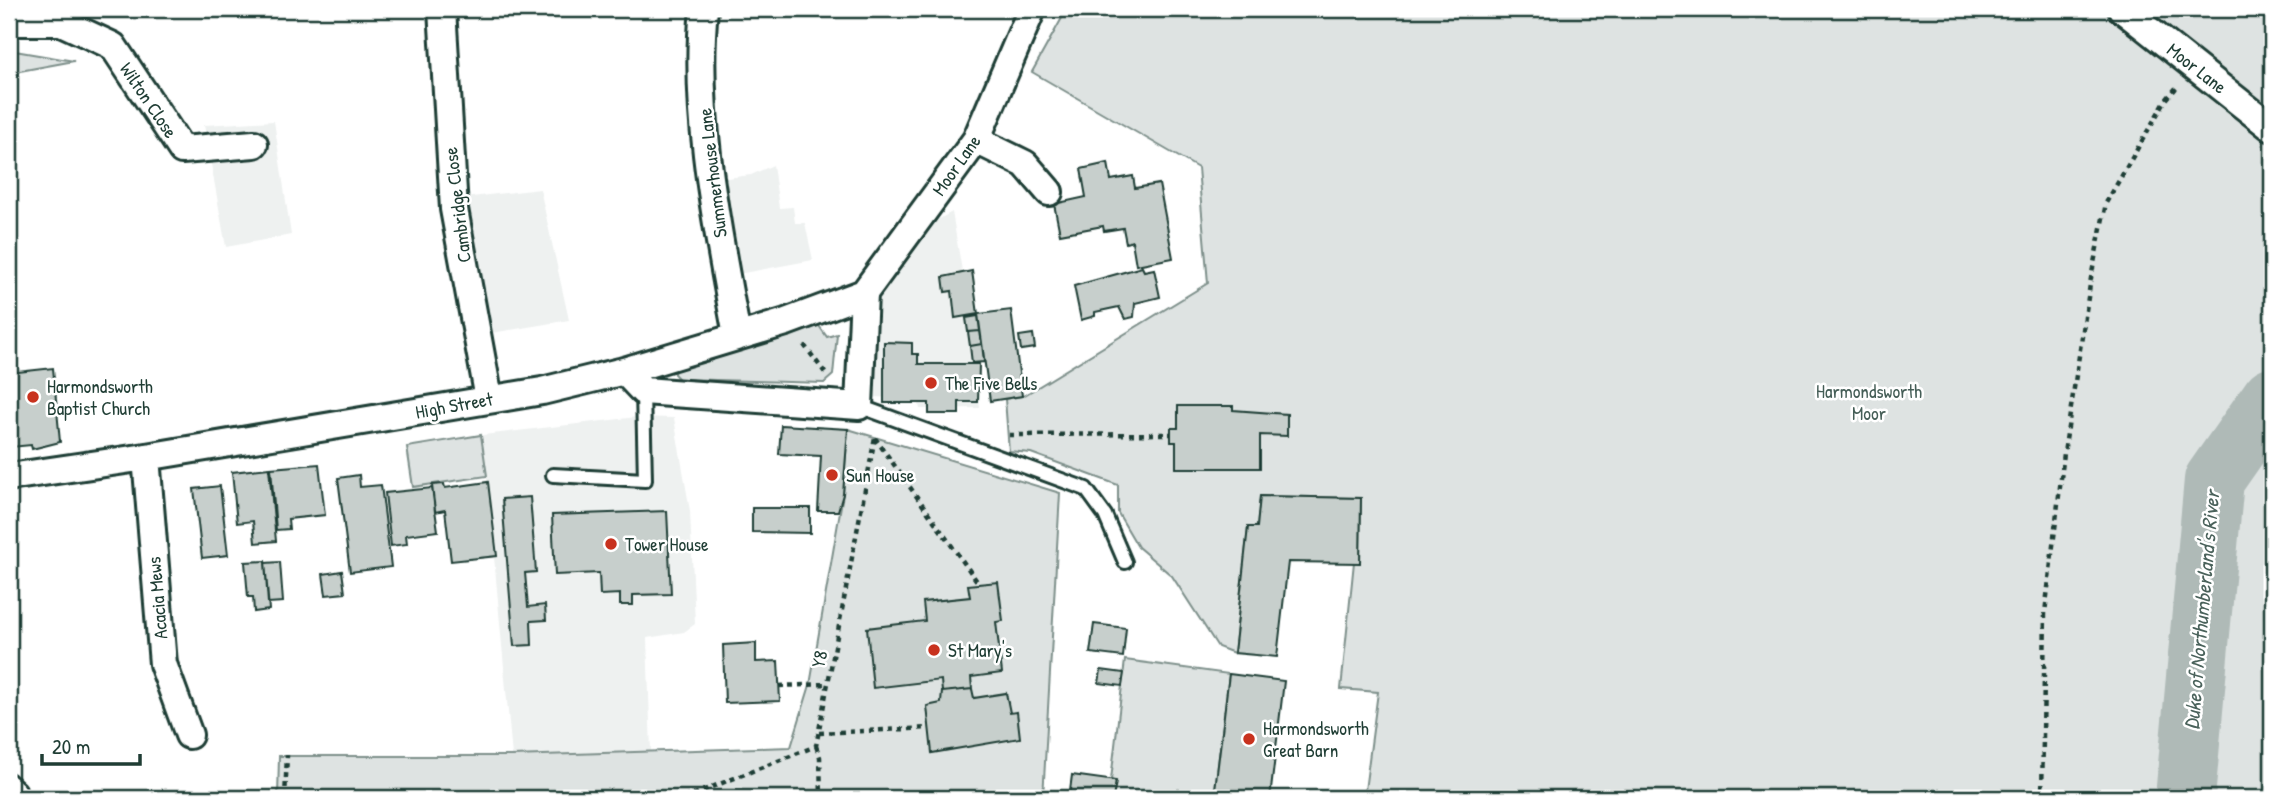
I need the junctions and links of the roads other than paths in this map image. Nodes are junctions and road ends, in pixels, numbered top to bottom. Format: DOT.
graph roads {
  1 [pos="442,9"];
  2 [pos="704,9"];
  3 [pos="1032,9"];
  4 [pos="2122,9"];
  5 [pos="9,22"];
  6 [pos="2272,128"];
  7 [pos="976,140"];
  8 [pos="254,144"];
  9 [pos="1049,192"];
  10 [pos="872,283"];
  11 [pos="737,336"];
  12 [pos="624,371"];
  13 [pos="643,391"];
  14 [pos="489,399"];
  15 [pos="855,405"];
  16 [pos="146,457"];
  17 [pos="553,475"];
  18 [pos="9,477"];
  19 [pos="1125,562"];
  20 [pos="189,735"];
  1 -- 14 [label="street, Cambridge Close"];
  2 -- 11 [label="street, Summerhouse Lane"];
  3 -- 7 [label="street, Moor Lane"];
  4 -- 6 [label="street, Moor Lane"];
  5 -- 8 [label="street, Wilton Close"];
  7 -- 9 [label="street"];
  7 -- 10 [label="street, Moor Lane"];
  10 -- 11 [label="street, High Street"];
  10 -- 15 [label="street"];
  11 -- 12 [label="street, High Street"];
  12 -- 13 [label="street"];
  12 -- 14 [label="street, High Street"];
  13 -- 15 [label="street"];
  13 -- 17 [label="lane"];
  14 -- 16 [label="street, High Street"];
  15 -- 19 [label="lane"];
  16 -- 18 [label="street, High Street"];
  16 -- 20 [label="street, Acacia Mews"];
}
